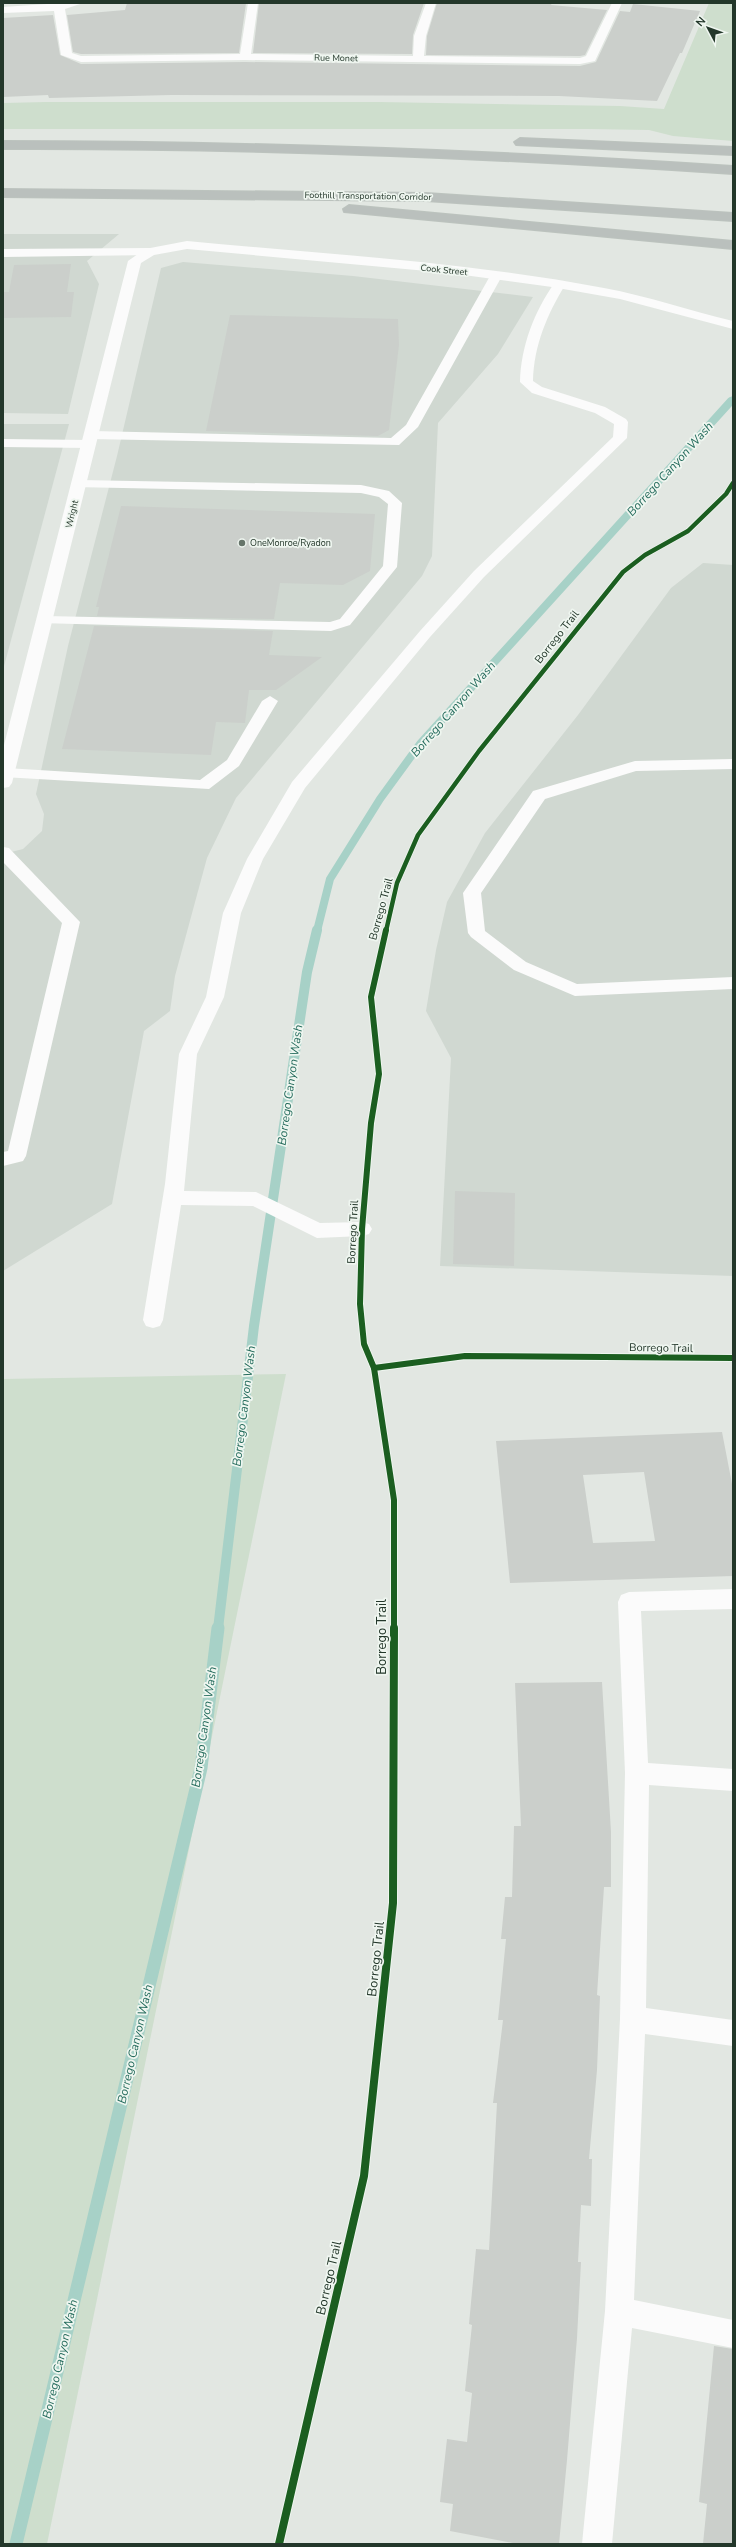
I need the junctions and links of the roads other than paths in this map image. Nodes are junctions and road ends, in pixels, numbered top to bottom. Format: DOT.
graph roads {
  1 [pos="78,3"];
  2 [pos="253,3"];
  3 [pos="431,3"];
  4 [pos="617,3"];
  5 [pos="59,7"];
  6 [pos="3,10"];
  7 [pos="245,57"];
  8 [pos="418,59"];
  9 [pos="3,137"];
  10 [pos="359,137"];
  11 [pos="508,141"];
  12 [pos="3,145"];
  13 [pos="733,151"];
  14 [pos="733,170"];
  15 [pos="129,193"];
  16 [pos="3,194"];
  17 [pos="733,218"];
  18 [pos="733,245"];
  19 [pos="150,252"];
  20 [pos="3,253"];
  21 [pos="496,276"];
  22 [pos="559,285"];
  23 [pos="733,325"];
  24 [pos="91,439"];
  25 [pos="3,443"];
  26 [pos="79,484"];
  27 [pos="45,620"];
  28 [pos="270,701"];
  29 [pos="733,764"];
  30 [pos="5,778"];
  31 [pos="3,852"];
  32 [pos="733,983"];
  33 [pos="3,1159"];
  34 [pos="173,1198"];
  35 [pos="362,1229"];
  36 [pos="153,1320"];
  37 [pos="733,1599"];
  38 [pos="637,1773"];
  39 [pos="733,1780"];
  40 [pos="633,2019"];
  41 [pos="733,2033"];
  42 [pos="619,2312"];
  43 [pos="733,2334"];
  44 [pos="597,2544"];
  1 -- 5 [label="street"];
  2 -- 7 [label="street"];
  3 -- 8 [label="street"];
  4 -- 8 [label="street, Rue Monet"];
  5 -- 6 [label="street"];
  5 -- 7 [label="street, Rue Monet"];
  7 -- 8 [label="street, Rue Monet"];
  9 -- 10 [label="highway"];
  11 -- 13 [label="highway"];
  12 -- 14 [label="highway"];
  15 -- 16 [label="highway, Foothill Transportation Corridor"];
  15 -- 17 [label="highway, Foothill Transportation Corridor"];
  15 -- 18 [label="highway"];
  19 -- 20 [label="lane"];
  19 -- 21 [label="street, Cook Street"];
  19 -- 24 [label="street, Wright"];
  21 -- 22 [label="street, Cook Street"];
  21 -- 24 [label="lane"];
  22 -- 23 [label="street, Cook Street"];
  22 -- 34 [label="lane"];
  24 -- 25 [label="lane"];
  24 -- 26 [label="street, Wright"];
  26 -- 27 [label="street, Wright"];
  26 -- 27 [label="lane"];
  27 -- 30 [label="street, Wright"];
  28 -- 30 [label="lane"];
  29 -- 32 [label="lane"];
  31 -- 33 [label="lane"];
  34 -- 35 [label="lane"];
  34 -- 36 [label="lane"];
  37 -- 38 [label="lane"];
  38 -- 39 [label="lane"];
  38 -- 40 [label="lane"];
  40 -- 41 [label="lane"];
  40 -- 42 [label="lane"];
  42 -- 43 [label="lane"];
  42 -- 44 [label="lane"];
}
